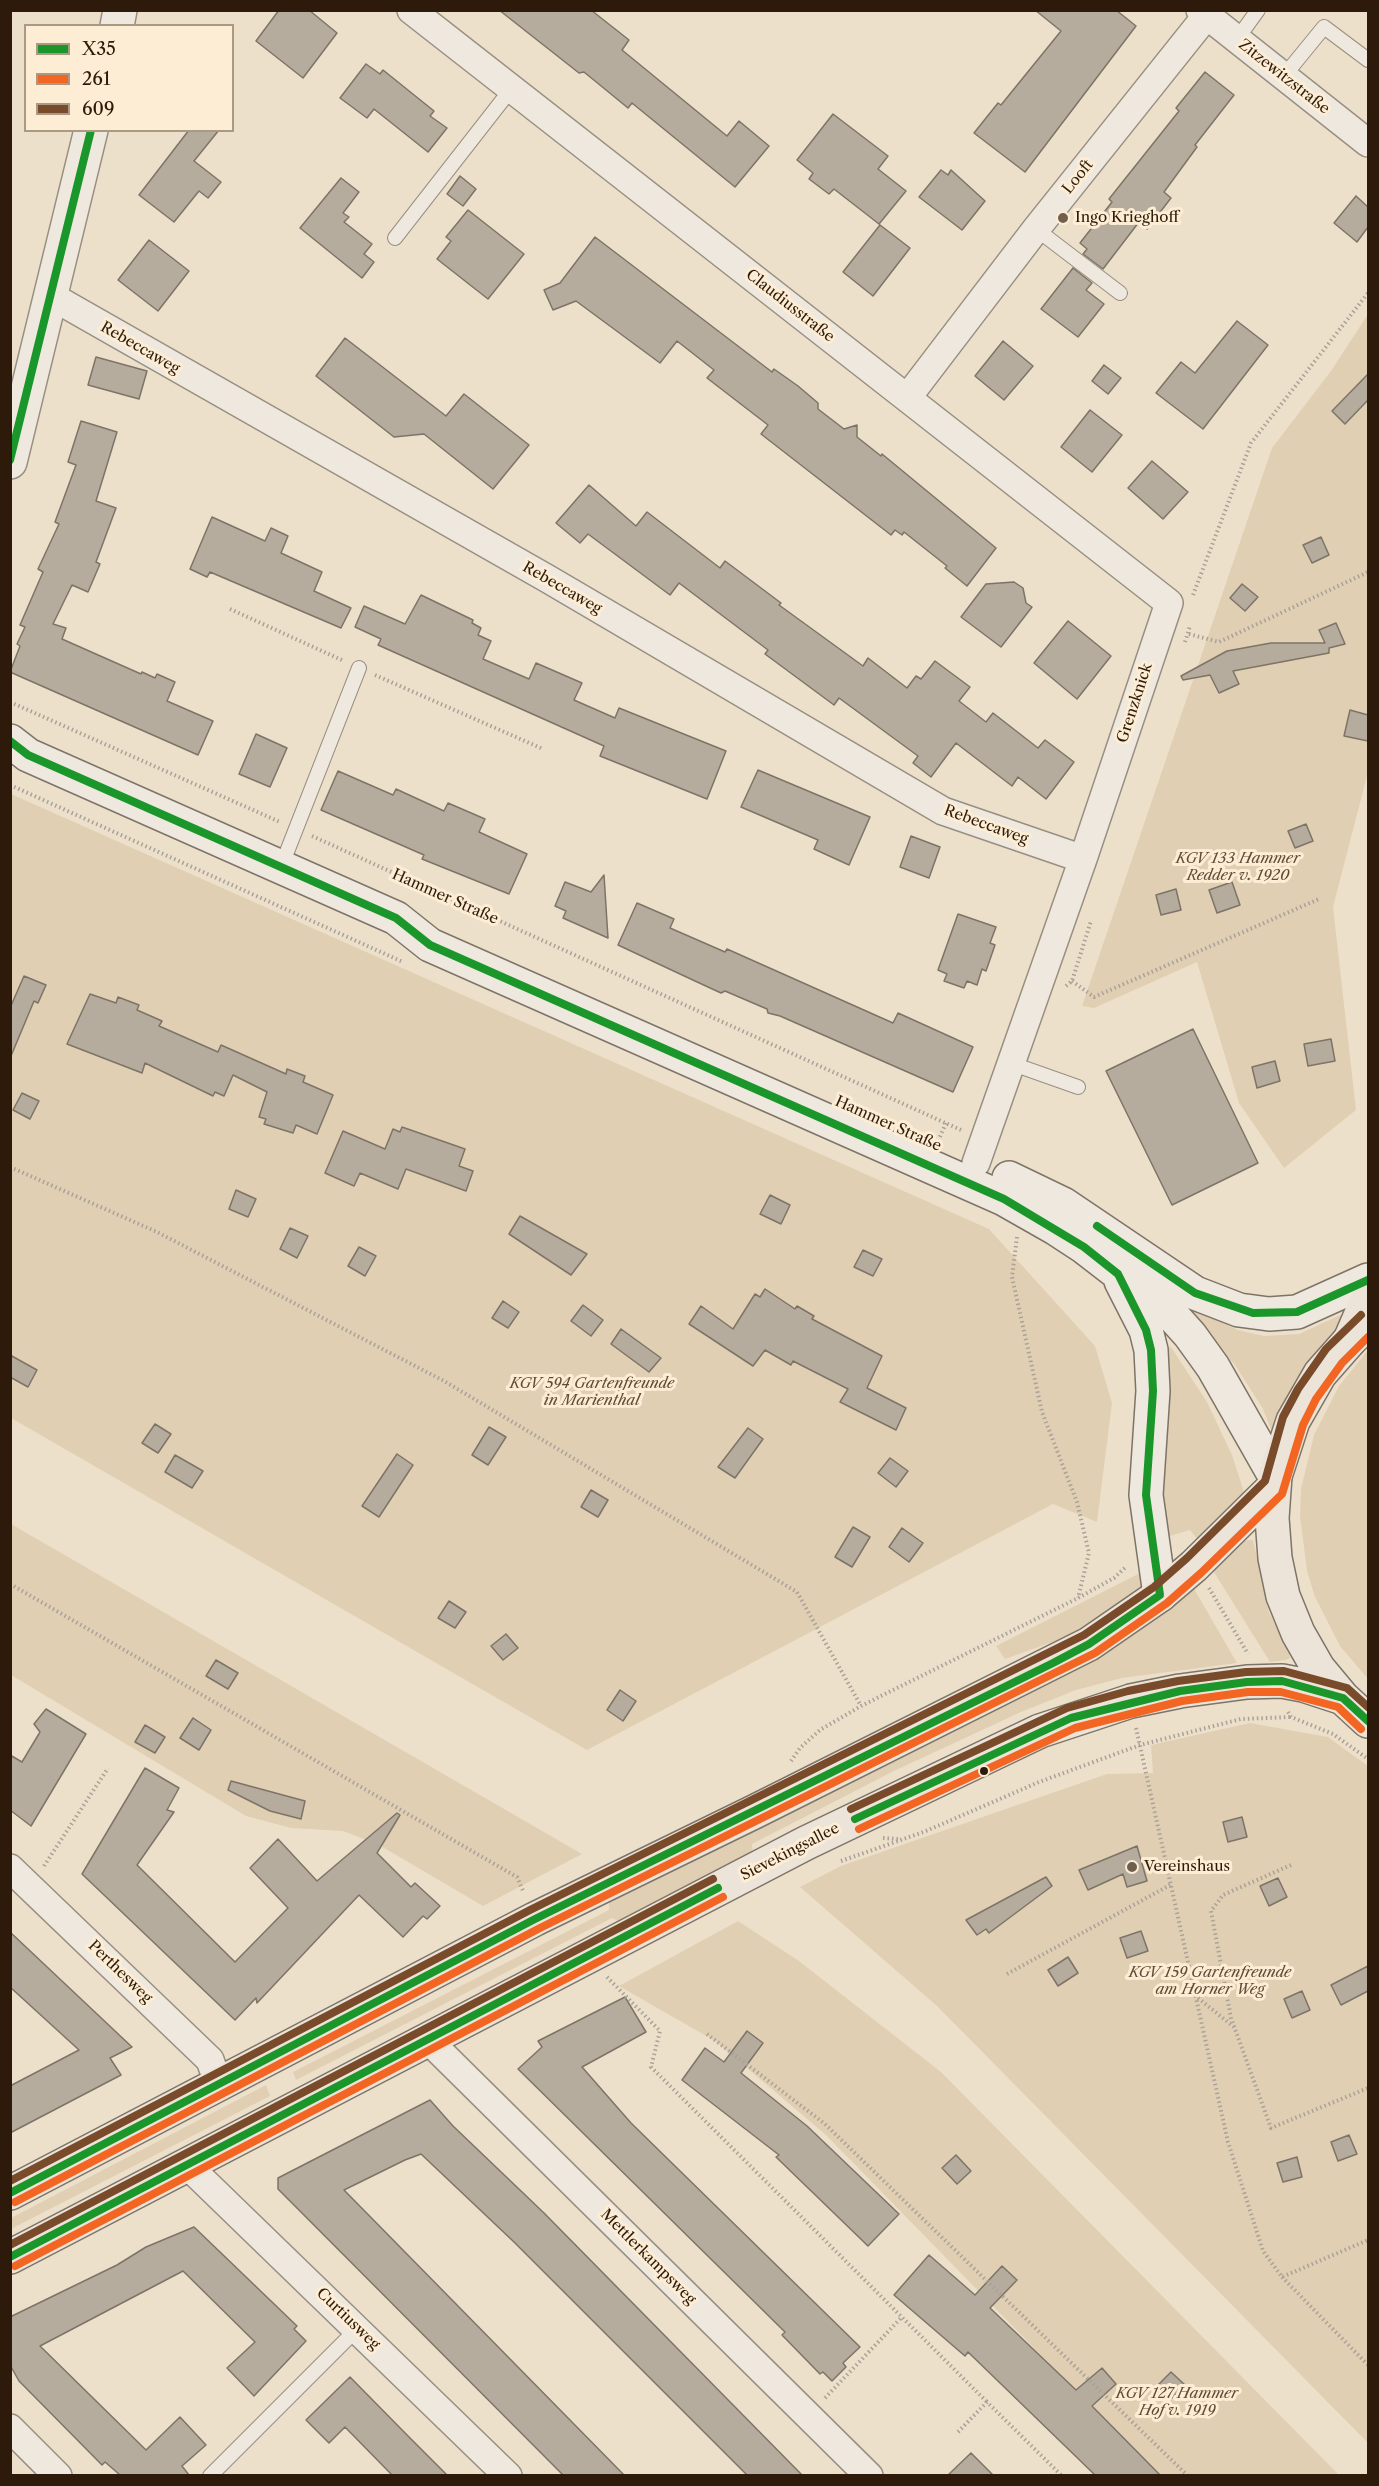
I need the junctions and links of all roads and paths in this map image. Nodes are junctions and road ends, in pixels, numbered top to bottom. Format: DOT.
graph roads {
  1 [pos="1258,10"];
  2 [pos="411,11"];
  3 [pos="1203,13"];
  4 [pos="1236,39"];
  5 [pos="1368,60"];
  6 [pos="1284,76"];
  7 [pos="512,88"];
  8 [pos="91,132"];
  9 [pos="1368,143"];
  10 [pos="1036,229"];
  11 [pos="396,238"];
  12 [pos="1120,293"];
  13 [pos="1368,293"];
  14 [pos="51,296"];
  15 [pos="907,398"];
  16 [pos="10,462"];
  17 [pos="1368,572"];
  18 [pos="1168,603"];
  19 [pos="230,609"];
  20 [pos="1189,634"];
  21 [pos="359,668"];
  22 [pos="10,702"];
  23 [pos="16,750"];
  24 [pos="543,750"];
  25 [pos="295,829"];
  26 [pos="1083,859"];
  27 [pos="280,868"];
  28 [pos="1319,898"];
  29 [pos="396,918"];
  30 [pos="1072,981"];
  31 [pos="1011,1063"];
  32 [pos="1078,1087"];
  33 [pos="946,1123"];
  34 [pos="976,1163"];
  35 [pos="10,1167"];
  36 [pos="1027,1238"];
  37 [pos="1118,1274"];
  38 [pos="1368,1280"];
  39 [pos="1368,1298"];
  40 [pos="1359,1332"];
  41 [pos="1274,1481"];
  42 [pos="1124,1561"];
  43 [pos="10,1584"];
  44 [pos="1208,1587"];
  45 [pos="1160,1595"];
  46 [pos="1078,1598"];
  47 [pos="1253,1662"];
  48 [pos="1343,1698"];
  49 [pos="1131,1701"];
  50 [pos="861,1706"];
  51 [pos="1286,1710"];
  52 [pos="1291,1717"];
  53 [pos="1368,1721"];
  54 [pos="1140,1745"];
  55 [pos="1368,1758"];
  56 [pos="787,1766"];
  57 [pos="108,1768"];
  58 [pos="836,1863"];
  59 [pos="1291,1865"];
  60 [pos="10,1868"];
  61 [pos="1172,1884"];
  62 [pos="31,1885"];
  63 [pos="535,1919"];
  64 [pos="601,1970"];
  65 [pos="1007,1974"];
  66 [pos="1197,1998"];
  67 [pos="1235,2028"];
  68 [pos="707,2034"];
  69 [pos="427,2039"];
  70 [pos="218,2084"];
  71 [pos="1368,2088"];
  72 [pos="186,2164"];
  73 [pos="10,2193"];
  74 [pos="1368,2240"];
  75 [pos="10,2257"];
  76 [pos="1282,2277"];
  77 [pos="901,2318"];
  78 [pos="358,2328"];
  79 [pos="1368,2365"];
  80 [pos="987,2402"];
  81 [pos="809,2415"];
  82 [pos="10,2428"];
  83 [pos="958,2432"];
  84 [pos="58,2475"];
  85 [pos="210,2475"];
  86 [pos="508,2475"];
  87 [pos="869,2475"];
  88 [pos="1062,2475"];
  89 [pos="1188,2475"];
  1 -- 4 [label="lane"];
  2 -- 7 [label="street, Claudiusstraße"];
  3 -- 4 [label="street, Zitzewitzstraße"];
  3 -- 10 [label="street, Looft"];
  4 -- 6 [label="street, Zitzewitzstraße"];
  5 -- 6 [label="lane"];
  6 -- 9 [label="street, Zitzewitzstraße"];
  7 -- 11 [label="lane"];
  7 -- 15 [label="street, Claudiusstraße"];
  8 -- 14 [label="main road"];
  10 -- 12 [label="lane"];
  10 -- 15 [label="street, Looft"];
  13 -- 18 [label="path"];
  14 -- 16 [label="main road"];
  14 -- 26 [label="street, Rebeccaweg"];
  15 -- 18 [label="street, Claudiusstraße"];
  17 -- 20 [label="path"];
  18 -- 26 [label="street, Grenzknick"];
  19 -- 21 [label="path"];
  21 -- 24 [label="path"];
  21 -- 25 [label="lane"];
  22 -- 25 [label="path, Hammer Straße"];
  23 -- 27 [label="main road, Hammer Straße"];
  25 -- 27 [label="lane"];
  25 -- 33 [label="path, Hammer Straße"];
  26 -- 31 [label="street, Grenzknick"];
  27 -- 29 [label="main road, Hammer Straße"];
  28 -- 30 [label="path"];
  29 -- 34 [label="main road, Hammer Straße"];
  29 -- 37 [label="main road, Hammer Straße"];
  31 -- 32 [label="lane"];
  31 -- 34 [label="street, Grenzknick"];
  34 -- 38 [label="main road, Hammer Straße"];
  35 -- 50 [label="path"];
  36 -- 46 [label="path"];
  37 -- 41 [label="main road, Hammer Straße"];
  37 -- 45 [label="main road"];
  39 -- 40 [label="main road, Sievekingsallee"];
  40 -- 41 [label="main road, Sievekingsallee"];
  41 -- 45 [label="main road, Sievekingsallee"];
  41 -- 48 [label="main road, Sievekingsallee"];
  42 -- 46 [label="path"];
  43 -- 63 [label="path"];
  44 -- 47 [label="path"];
  45 -- 63 [label="main road, Sievekingsallee"];
  46 -- 50 [label="path"];
  48 -- 49 [label="main road, Sievekingsallee"];
  48 -- 53 [label="main road, Sievekingsallee"];
  49 -- 54 [label="path"];
  49 -- 69 [label="main road, Sievekingsallee"];
  50 -- 56 [label="path"];
  51 -- 52 [label="path"];
  52 -- 54 [label="path"];
  52 -- 55 [label="path"];
  54 -- 58 [label="path"];
  54 -- 61 [label="path"];
  57 -- 62 [label="path"];
  59 -- 67 [label="path"];
  60 -- 62 [label="street, Perthesweg"];
  61 -- 65 [label="path"];
  61 -- 66 [label="path"];
  62 -- 70 [label="street, Perthesweg"];
  63 -- 70 [label="main road, Sievekingsallee"];
  64 -- 77 [label="path"];
  66 -- 67 [label="path"];
  66 -- 76 [label="path"];
  67 -- 71 [label="path"];
  68 -- 89 [label="path"];
  69 -- 72 [label="main road, Sievekingsallee"];
  69 -- 81 [label="street, Mettlerkampsweg"];
  70 -- 73 [label="main road, Sievekingsallee"];
  72 -- 75 [label="main road, Sievekingsallee"];
  72 -- 78 [label="street, Curtiusweg"];
  74 -- 76 [label="path"];
  76 -- 79 [label="path"];
  77 -- 80 [label="path"];
  77 -- 81 [label="path"];
  78 -- 85 [label="lane"];
  78 -- 86 [label="street, Curtiusweg"];
  80 -- 83 [label="path"];
  80 -- 88 [label="path"];
  81 -- 87 [label="street, Mettlerkampsweg"];
  82 -- 84 [label="street"];
}
